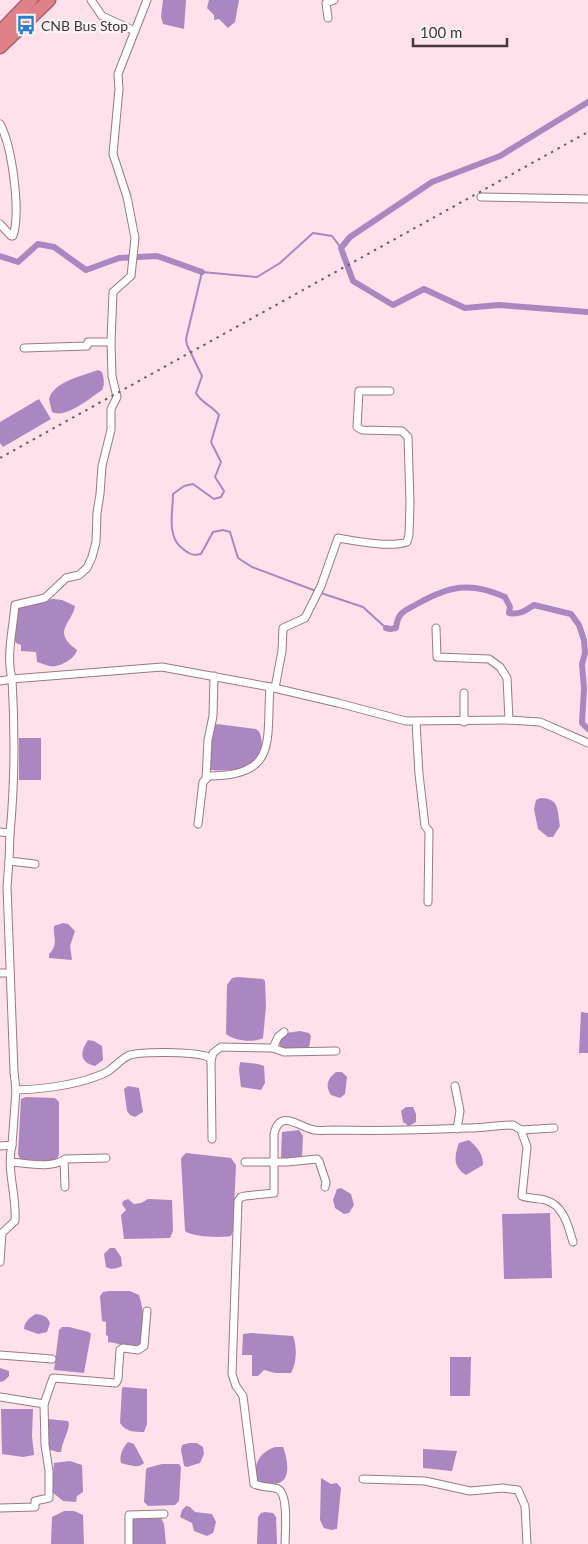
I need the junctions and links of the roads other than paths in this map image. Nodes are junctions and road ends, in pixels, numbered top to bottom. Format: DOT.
graph roads {
  1 [pos="31,0"];
  2 [pos="48,0"];
  3 [pos="91,0"];
  4 [pos="147,0"];
  5 [pos="334,0"];
  6 [pos="328,18"];
  7 [pos="135,31"];
  8 [pos="0,32"];
  9 [pos="0,47"];
  10 [pos="0,124"];
  11 [pos="481,197"];
  12 [pos="588,198"];
  13 [pos="0,224"];
  14 [pos="111,342"];
  15 [pos="24,348"];
  16 [pos="390,391"];
  17 [pos="436,628"];
  18 [pos="214,676"];
  19 [pos="12,679"];
  20 [pos="0,681"];
  21 [pos="272,688"];
  22 [pos="464,693"];
  23 [pos="508,720"];
  24 [pos="416,722"];
  25 [pos="464,722"];
  26 [pos="588,743"];
  27 [pos="206,779"];
  28 [pos="198,824"];
  29 [pos="0,832"];
  30 [pos="10,833"];
  31 [pos="9,861"];
  32 [pos="35,864"];
  33 [pos="428,902"];
  34 [pos="0,973"];
  35 [pos="10,973"];
  36 [pos="284,1032"];
  37 [pos="273,1048"];
  38 [pos="336,1051"];
  39 [pos="211,1061"];
  40 [pos="455,1086"];
  41 [pos="16,1090"];
  42 [pos="554,1128"];
  43 [pos="457,1129"];
  44 [pos="521,1130"];
  45 [pos="212,1139"];
  46 [pos="0,1146"];
  47 [pos="12,1146"];
  48 [pos="106,1158"];
  49 [pos="64,1160"];
  50 [pos="11,1162"];
  51 [pos="245,1162"];
  52 [pos="274,1162"];
  53 [pos="65,1187"];
  54 [pos="325,1187"];
  55 [pos="572,1242"];
  56 [pos="0,1262"];
  57 [pos="147,1311"];
  58 [pos="0,1355"];
  59 [pos="52,1359"];
  60 [pos="0,1397"];
  61 [pos="44,1404"];
  62 [pos="362,1479"];
  63 [pos="0,1508"];
  64 [pos="164,1514"];
  65 [pos="129,1544"];
  66 [pos="285,1544"];
  67 [pos="527,1544"];
  1 -- 8 [label="highway"];
  2 -- 9 [label="highway"];
  3 -- 7 [label="street"];
  4 -- 7 [label="street"];
  5 -- 6 [label="street"];
  7 -- 14 [label="street"];
  10 -- 13 [label="street"];
  11 -- 12 [label="street"];
  14 -- 15 [label="street"];
  14 -- 19 [label="street"];
  16 -- 21 [label="street"];
  17 -- 23 [label="street"];
  18 -- 19 [label="street"];
  18 -- 21 [label="street"];
  18 -- 27 [label="street"];
  19 -- 20 [label="street"];
  19 -- 30 [label="street"];
  21 -- 24 [label="street"];
  21 -- 27 [label="street"];
  22 -- 25 [label="street"];
  23 -- 25 [label="street"];
  23 -- 26 [label="street"];
  24 -- 25 [label="street"];
  24 -- 33 [label="street"];
  27 -- 28 [label="street"];
  29 -- 30 [label="street"];
  30 -- 31 [label="street"];
  31 -- 32 [label="street"];
  31 -- 35 [label="street"];
  34 -- 35 [label="street"];
  35 -- 41 [label="street"];
  36 -- 37 [label="street"];
  37 -- 38 [label="street"];
  37 -- 39 [label="street"];
  39 -- 41 [label="street"];
  39 -- 45 [label="street"];
  40 -- 43 [label="street"];
  41 -- 47 [label="street"];
  42 -- 44 [label="street"];
  43 -- 44 [label="street"];
  43 -- 52 [label="street"];
  44 -- 55 [label="street"];
  46 -- 47 [label="street"];
  47 -- 50 [label="street"];
  48 -- 49 [label="street"];
  49 -- 50 [label="street"];
  49 -- 53 [label="street"];
  50 -- 56 [label="street"];
  51 -- 52 [label="street"];
  52 -- 54 [label="street"];
  52 -- 66 [label="street"];
  57 -- 61 [label="street"];
  58 -- 59 [label="street"];
  60 -- 61 [label="street"];
  61 -- 63 [label="street"];
  62 -- 67 [label="street"];
  64 -- 65 [label="street"];
}
